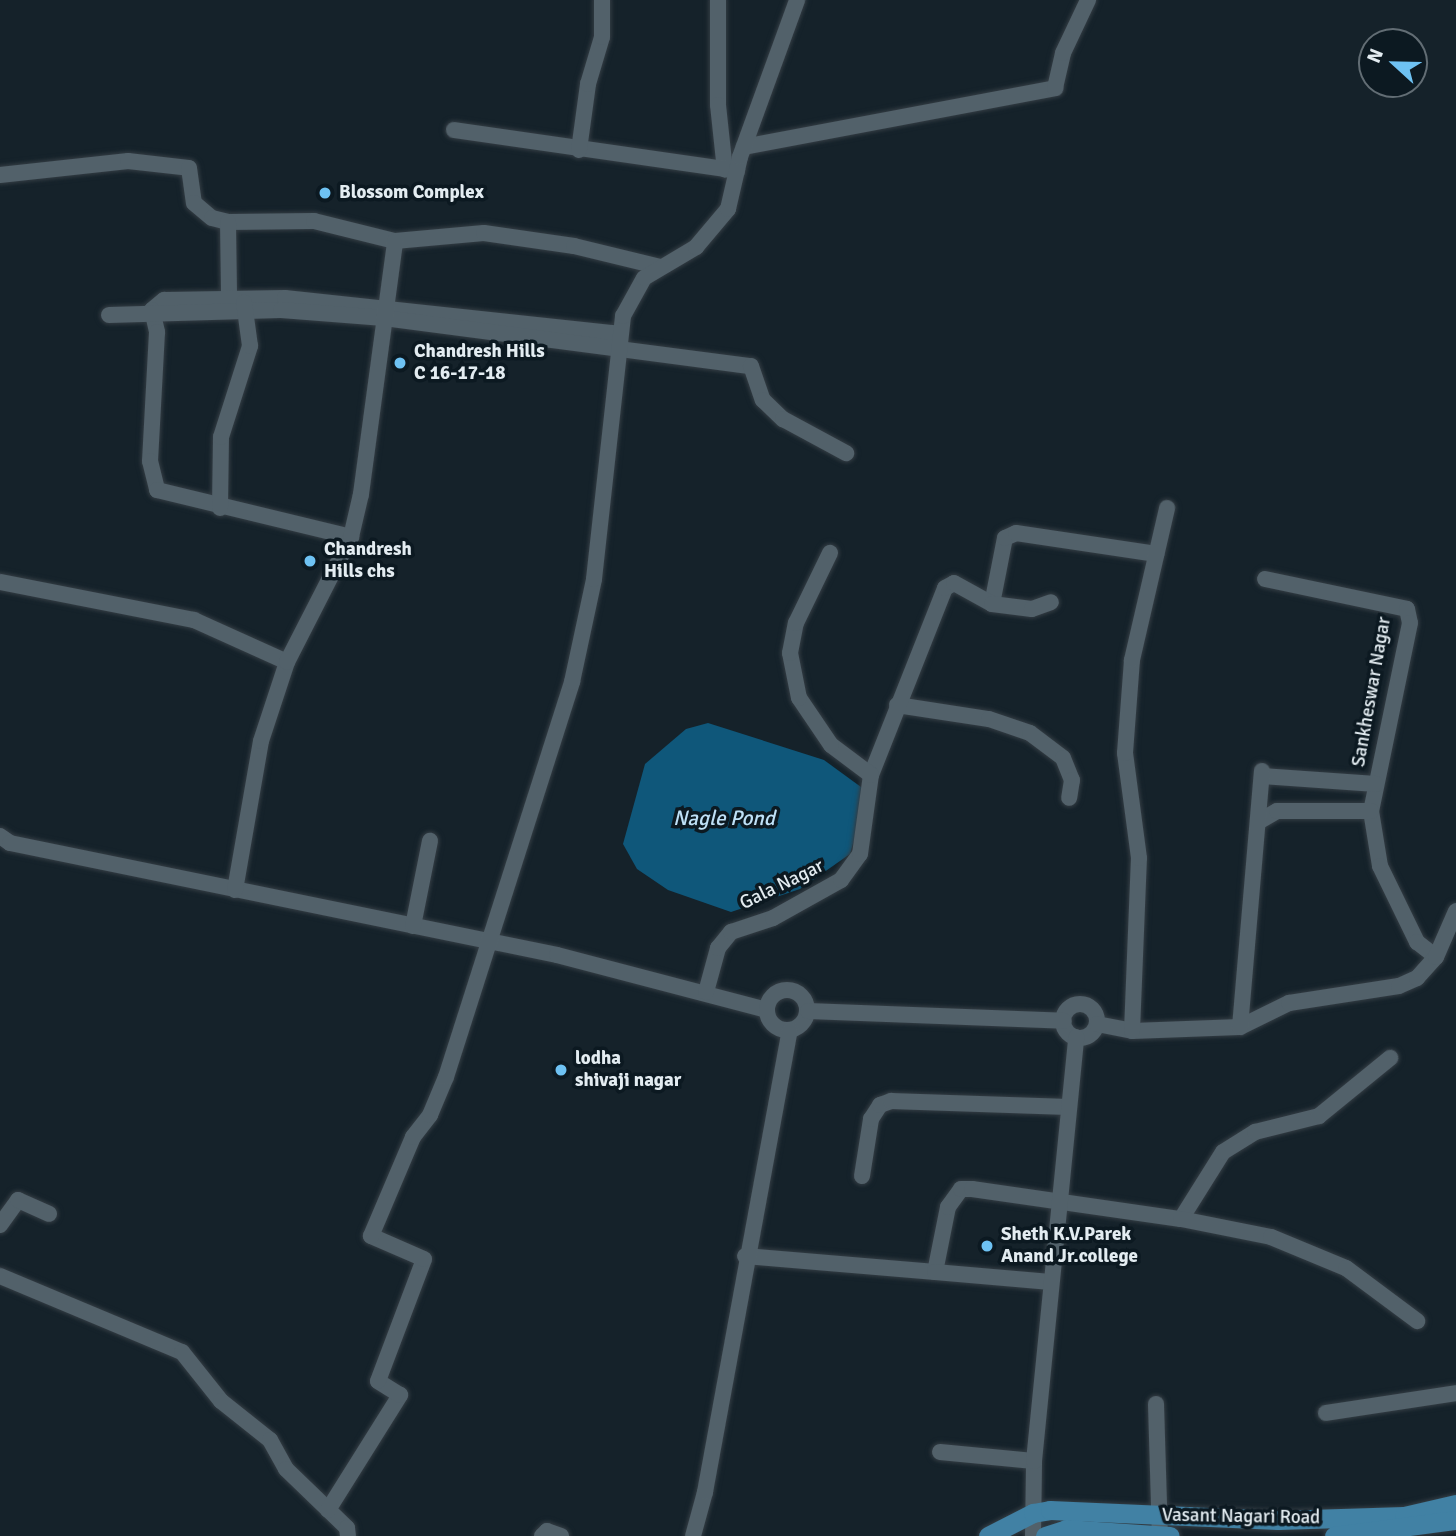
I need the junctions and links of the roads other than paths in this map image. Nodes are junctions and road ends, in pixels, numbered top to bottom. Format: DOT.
graph roads {
  1 [pos="602,0"];
  2 [pos="718,0"];
  3 [pos="797,0"];
  4 [pos="1088,0"];
  5 [pos="454,130"];
  6 [pos="744,147"];
  7 [pos="579,150"];
  8 [pos="731,170"];
  9 [pos="0,175"];
  10 [pos="228,222"];
  11 [pos="395,241"];
  12 [pos="660,267"];
  13 [pos="239,301"];
  14 [pos="152,310"];
  15 [pos="384,312"];
  16 [pos="109,315"];
  17 [pos="619,340"];
  18 [pos="846,453"];
  19 [pos="220,508"];
  20 [pos="1167,508"];
  21 [pos="351,537"];
  22 [pos="830,554"];
  23 [pos="1156,554"];
  24 [pos="1265,579"];
  25 [pos="0,582"];
  26 [pos="1051,602"];
  27 [pos="992,604"];
  28 [pos="287,662"];
  29 [pos="897,705"];
  30 [pos="870,775"];
  31 [pos="1351,782"];
  32 [pos="1376,784"];
  33 [pos="1069,798"];
  34 [pos="1349,811"];
  35 [pos="1370,811"];
  36 [pos="1258,822"];
  37 [pos="0,836"];
  38 [pos="430,841"];
  39 [pos="235,890"];
  40 [pos="1456,911"];
  41 [pos="413,926"];
  42 [pos="490,941"];
  43 [pos="1436,957"];
  44 [pos="706,992"];
  45 [pos="766,1010"];
  46 [pos="808,1011"];
  47 [pos="1064,1021"];
  48 [pos="1097,1024"];
  49 [pos="1240,1027"];
  50 [pos="790,1031"];
  51 [pos="1132,1031"];
  52 [pos="1076,1037"];
  53 [pos="1390,1058"];
  54 [pos="1069,1107"];
  55 [pos="862,1176"];
  56 [pos="1059,1204"];
  57 [pos="49,1214"];
  58 [pos="1181,1219"];
  59 [pos="0,1225"];
  60 [pos="745,1256"];
  61 [pos="935,1272"];
  62 [pos="0,1276"];
  63 [pos="1051,1282"];
  64 [pos="1418,1321"];
  65 [pos="1456,1393"];
  66 [pos="1156,1405"];
  67 [pos="1326,1413"];
  68 [pos="940,1452"];
  69 [pos="1034,1461"];
  70 [pos="1456,1504"];
  71 [pos="328,1510"];
  72 [pos="1033,1513"];
  73 [pos="1160,1515"];
  74 [pos="1456,1520"];
  75 [pos="1330,1530"];
  76 [pos="1065,1532"];
  77 [pos="348,1536"];
  78 [pos="542,1536"];
  79 [pos="561,1536"];
  80 [pos="693,1536"];
  81 [pos="988,1536"];
  82 [pos="1033,1536"];
  83 [pos="1045,1536"];
  84 [pos="1165,1536"];
  1 -- 7 [label="street"];
  2 -- 8 [label="street"];
  3 -- 6 [label="street"];
  4 -- 6 [label="street"];
  5 -- 7 [label="street"];
  6 -- 8 [label="street"];
  7 -- 8 [label="street"];
  8 -- 12 [label="street"];
  9 -- 10 [label="street"];
  10 -- 11 [label="street"];
  10 -- 13 [label="street"];
  11 -- 12 [label="street"];
  11 -- 15 [label="street"];
  12 -- 17 [label="street"];
  13 -- 14 [label="street"];
  13 -- 15 [label="street"];
  13 -- 19 [label="street"];
  14 -- 16 [label="street"];
  14 -- 19 [label="street"];
  15 -- 17 [label="street"];
  15 -- 21 [label="street"];
  17 -- 18 [label="street"];
  17 -- 42 [label="street"];
  19 -- 21 [label="street"];
  20 -- 23 [label="street"];
  21 -- 28 [label="street"];
  22 -- 30 [label="street"];
  23 -- 27 [label="street"];
  23 -- 51 [label="street"];
  24 -- 32 [label="street, Sankheswar Nagar"];
  25 -- 28 [label="street"];
  26 -- 27 [label="street"];
  27 -- 29 [label="street, Gala Nagar"];
  28 -- 39 [label="street"];
  29 -- 30 [label="street, Gala Nagar"];
  29 -- 33 [label="street"];
  30 -- 44 [label="street, Gala Nagar"];
  31 -- 32 [label="street"];
  31 -- 34 [label="street"];
  31 -- 36 [label="street"];
  32 -- 35 [label="street, Sankheswar Nagar"];
  34 -- 35 [label="street"];
  34 -- 36 [label="street"];
  35 -- 43 [label="street"];
  36 -- 49 [label="street"];
  37 -- 39 [label="street"];
  38 -- 41 [label="street"];
  39 -- 41 [label="street"];
  40 -- 43 [label="street"];
  41 -- 42 [label="street"];
  42 -- 44 [label="street"];
  42 -- 71 [label="street"];
  43 -- 49 [label="street"];
  44 -- 45 [label="street"];
  45 -- 46 [label="street"];
  45 -- 50 [label="street"];
  46 -- 47 [label="street"];
  46 -- 50 [label="street"];
  47 -- 48 [label="street"];
  47 -- 52 [label="street"];
  48 -- 51 [label="street"];
  48 -- 52 [label="street"];
  49 -- 51 [label="street"];
  50 -- 60 [label="street"];
  52 -- 54 [label="street"];
  53 -- 58 [label="street"];
  54 -- 55 [label="street"];
  54 -- 56 [label="street"];
  56 -- 58 [label="street"];
  56 -- 61 [label="street"];
  56 -- 63 [label="street"];
  57 -- 59 [label="street"];
  58 -- 64 [label="street"];
  60 -- 61 [label="street"];
  60 -- 80 [label="street"];
  61 -- 63 [label="street"];
  62 -- 71 [label="street"];
  63 -- 69 [label="street"];
  65 -- 67 [label="street"];
  66 -- 73 [label="street"];
  68 -- 69 [label="street"];
  69 -- 72 [label="street"];
  70 -- 75 [label="main road, Vasant Nagari Road"];
  71 -- 77 [label="street"];
  72 -- 73 [label="main road, Vasant Nagari Road"];
  72 -- 81 [label="main road, Vasant Nagari Road"];
  72 -- 82 [label="street"];
  73 -- 75 [label="main road, Vasant Nagari Road"];
  73 -- 84 [label="street"];
  74 -- 75 [label="main road, Vasant Nagari Road"];
  76 -- 83 [label="main road, Vasant Nagari Road"];
  76 -- 84 [label="main road, Vasant Nagari Road"];
  78 -- 79 [label="street"];
}
